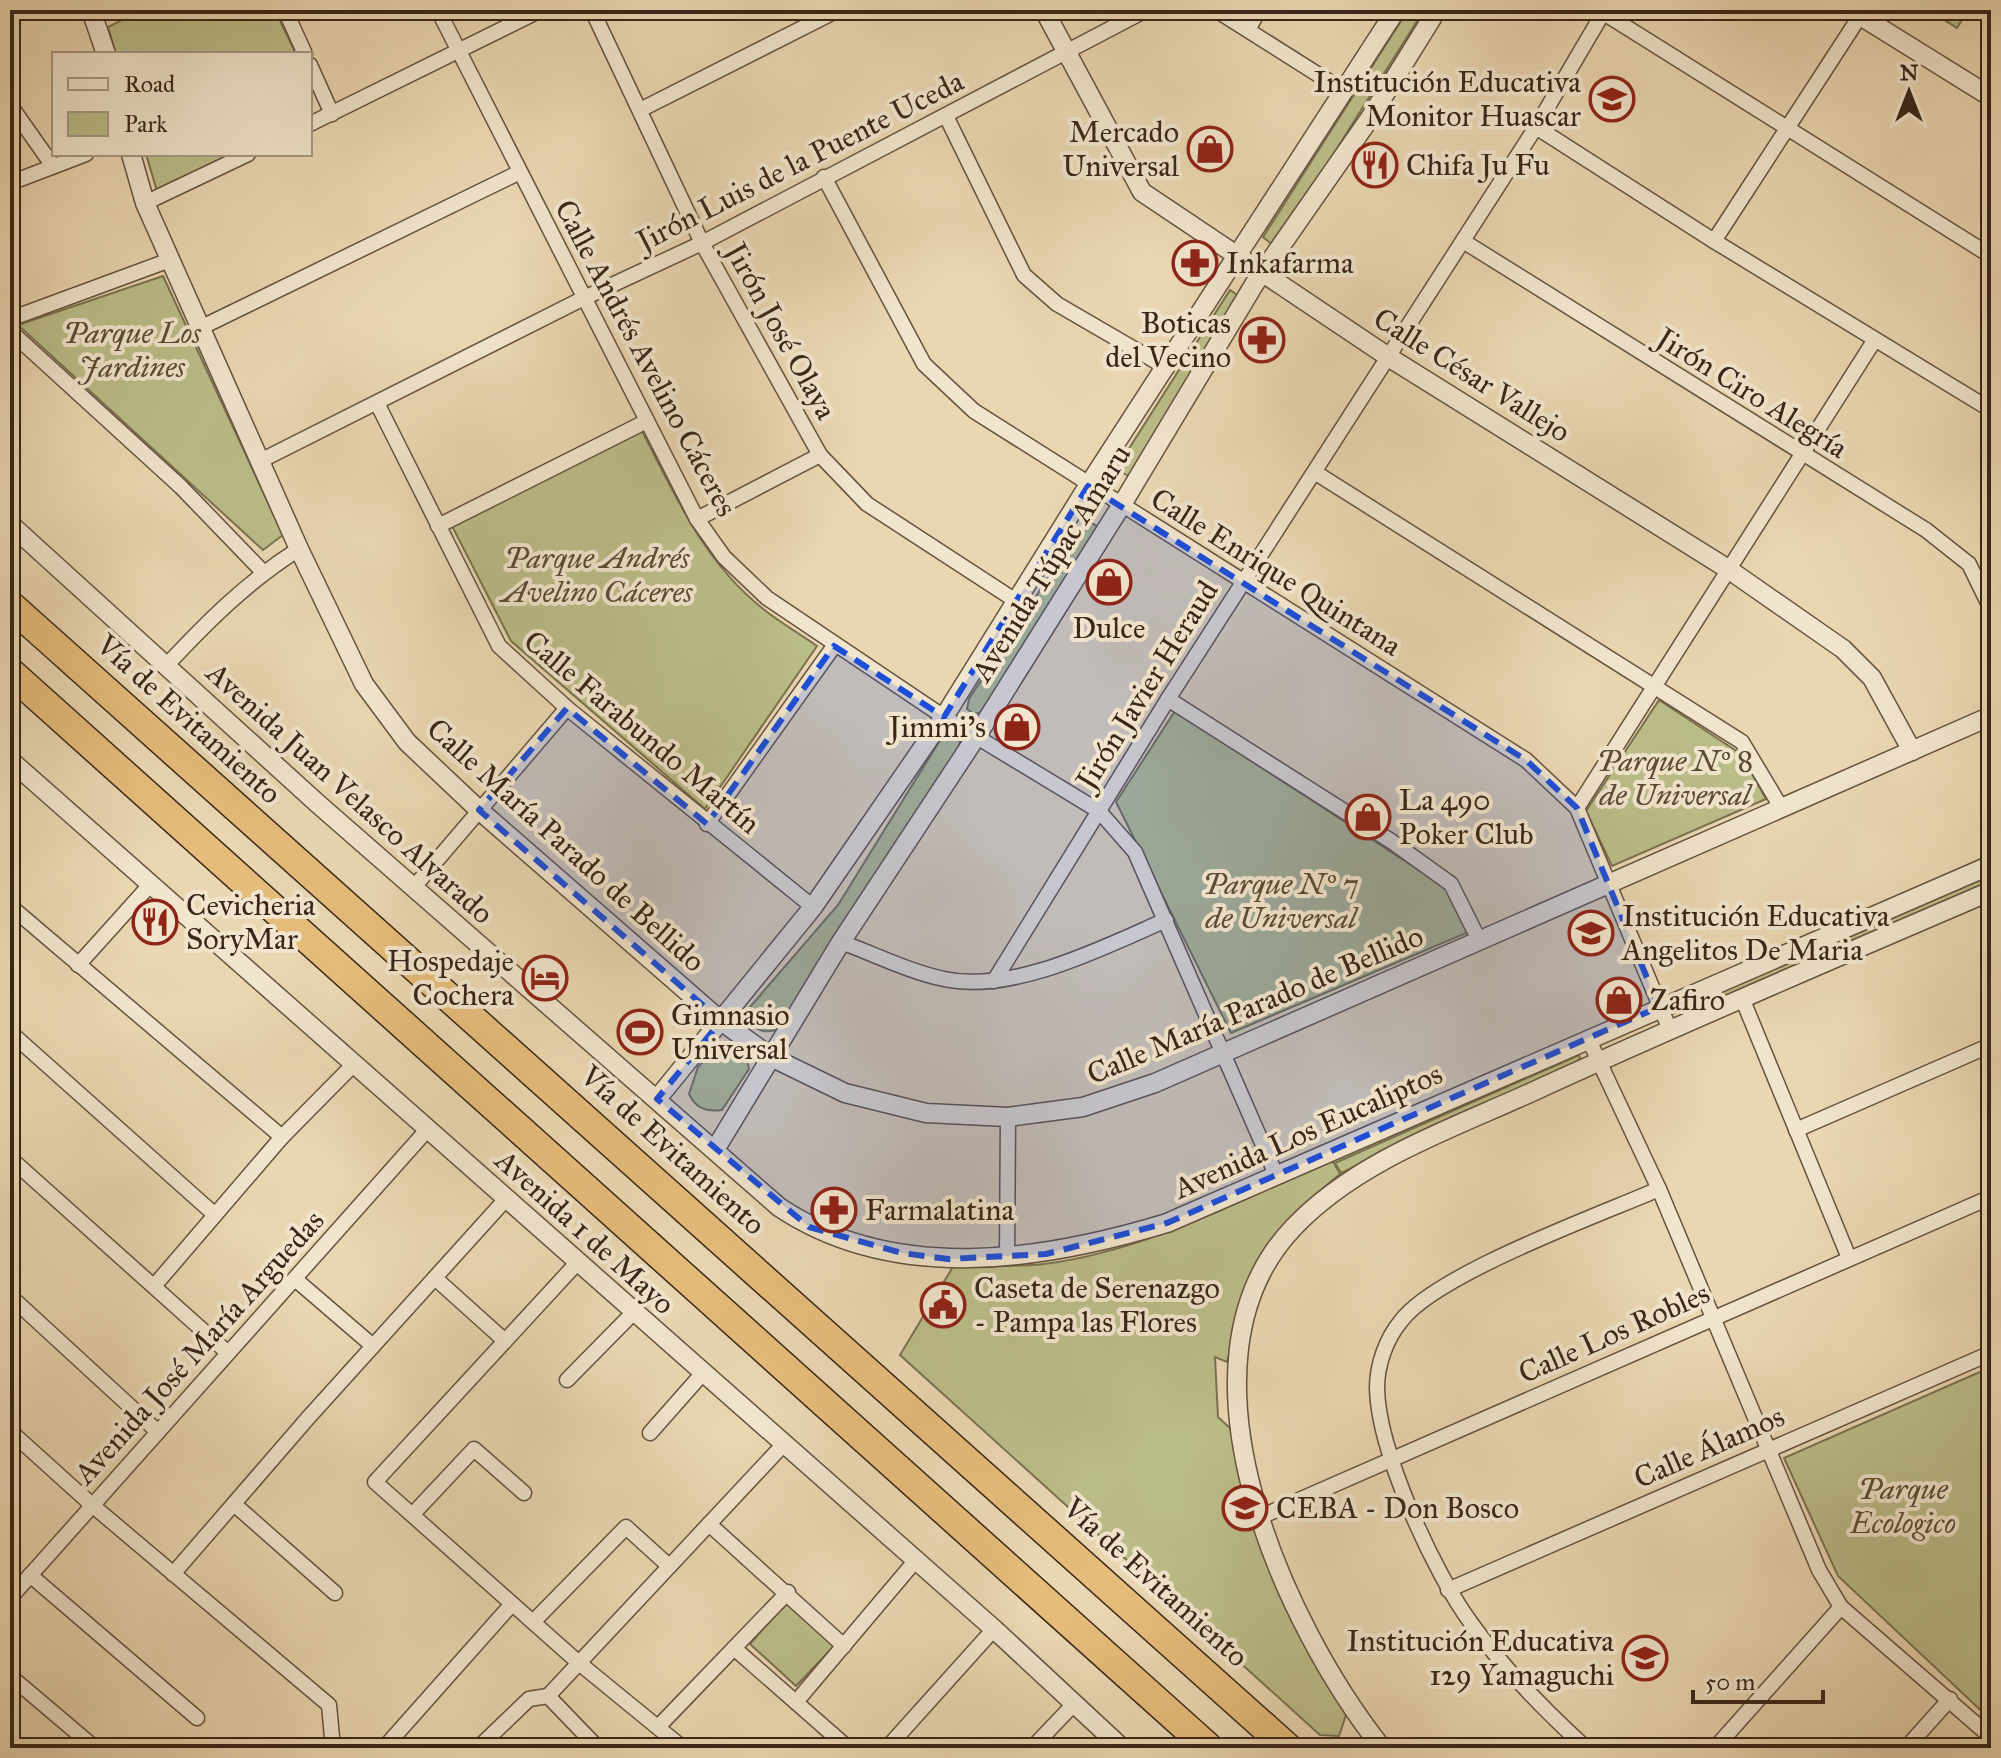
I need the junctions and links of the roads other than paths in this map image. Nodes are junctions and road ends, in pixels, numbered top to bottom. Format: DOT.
graph roads {
  1 [pos="91,10"];
  2 [pos="285,10"];
  3 [pos="438,10"];
  4 [pos="541,10"];
  5 [pos="592,10"];
  6 [pos="838,10"];
  7 [pos="1044,10"];
  8 [pos="1146,10"];
  9 [pos="1216,10"];
  10 [pos="1259,10"];
  11 [pos="1396,10"];
  12 [pos="1437,10"];
  13 [pos="1601,12"];
  14 [pos="1855,13"];
  15 [pos="1248,30"];
  16 [pos="105,52"];
  17 [pos="304,52"];
  18 [pos="460,53"];
  19 [pos="1068,54"];
  20 [pos="312,69"];
  21 [pos="1344,91"];
  22 [pos="1989,92"];
  23 [pos="10,105"];
  24 [pos="640,110"];
  25 [pos="332,114"];
  26 [pos="946,116"];
  27 [pos="312,123"];
  28 [pos="1536,127"];
  29 [pos="1787,131"];
  30 [pos="80,156"];
  31 [pos="132,156"];
  32 [pos="244,156"];
  33 [pos="53,166"];
  34 [pos="520,172"];
  35 [pos="824,177"];
  36 [pos="10,183"];
  37 [pos="145,203"];
  38 [pos="1463,241"];
  39 [pos="1714,241"];
  40 [pos="702,243"];
  41 [pos="1237,256"];
  42 [pos="1991,256"];
  43 [pos="170,260"];
  44 [pos="1262,273"];
  45 [pos="584,298"];
  46 [pos="10,319"];
  47 [pos="200,328"];
  48 [pos="10,331"];
  49 [pos="1874,341"];
  50 [pos="1390,358"];
  51 [pos="1167,368"];
  52 [pos="377,403"];
  53 [pos="1991,410"];
  54 [pos="647,421"];
  55 [pos="1800,454"];
  56 [pos="820,455"];
  57 [pos="260,461"];
  58 [pos="1316,473"];
  59 [pos="1088,486"];
  60 [pos="1121,506"];
  61 [pos="697,519"];
  62 [pos="10,524"];
  63 [pos="438,526"];
  64 [pos="299,549"];
  65 [pos="1728,569"];
  66 [pos="263,572"];
  67 [pos="1243,583"];
  68 [pos="1016,601"];
  69 [pos="10,605"];
  70 [pos="1991,609"];
  71 [pos="834,646"];
  72 [pos="166,666"];
  73 [pos="10,672"];
  74 [pos="1655,686"];
  75 [pos="1168,699"];
  76 [pos="567,708"];
  77 [pos="1991,716"];
  78 [pos="944,717"];
  79 [pos="978,734"];
  80 [pos="1912,751"];
  81 [pos="10,760"];
  82 [pos="1577,808"];
  83 [pos="1782,809"];
  84 [pos="479,810"];
  85 [pos="1099,811"];
  86 [pos="707,824"];
  87 [pos="1991,865"];
  88 [pos="150,885"];
  89 [pos="414,887"];
  90 [pos="1608,887"];
  91 [pos="1991,891"];
  92 [pos="10,906"];
  93 [pos="813,907"];
  94 [pos="1166,920"];
  95 [pos="841,942"];
  96 [pos="1480,942"];
  97 [pos="78,965"];
  98 [pos="994,981"];
  99 [pos="1742,998"];
  100 [pos="1659,1007"];
  101 [pos="721,1021"];
  102 [pos="1670,1030"];
  103 [pos="10,1032"];
  104 [pos="1588,1038"];
  105 [pos="1991,1045"];
  106 [pos="1224,1051"];
  107 [pos="771,1057"];
  108 [pos="1599,1061"];
  109 [pos="354,1064"];
  110 [pos="657,1099"];
  111 [pos="1008,1117"];
  112 [pos="427,1130"];
  113 [pos="1796,1130"];
  114 [pos="282,1137"];
  115 [pos="716,1148"];
  116 [pos="10,1158"];
  117 [pos="1277,1177"];
  118 [pos="1659,1189"];
  119 [pos="1991,1197"];
  120 [pos="506,1199"];
  121 [pos="214,1214"];
  122 [pos="1007,1257"];
  123 [pos="1849,1258"];
  124 [pos="577,1263"];
  125 [pos="435,1278"];
  126 [pos="295,1279"];
  127 [pos="155,1285"];
  128 [pos="10,1296"];
  129 [pos="633,1313"];
  130 [pos="1713,1317"];
  131 [pos="505,1341"];
  132 [pos="373,1346"];
  133 [pos="228,1353"];
  134 [pos="1991,1353"];
  135 [pos="703,1373"];
  136 [pos="567,1380"];
  137 [pos="158,1432"];
  138 [pos="650,1433"];
  139 [pos="12,1438"];
  140 [pos="784,1444"];
  141 [pos="1768,1450"];
  142 [pos="1393,1459"];
  143 [pos="524,1493"];
  144 [pos="234,1504"];
  145 [pos="92,1505"];
  146 [pos="413,1514"];
  147 [pos="1258,1518"];
  148 [pos="709,1524"];
  149 [pos="916,1560"];
  150 [pos="669,1566"];
  151 [pos="173,1574"];
  152 [pos="30,1575"];
  153 [pos="1448,1590"];
  154 [pos="788,1592"];
  155 [pos="335,1593"];
  156 [pos="10,1598"];
  157 [pos="512,1604"];
  158 [pos="1841,1607"];
  159 [pos="533,1622"];
  160 [pos="994,1629"];
  161 [pos="844,1646"];
  162 [pos="734,1648"];
  163 [pos="579,1663"];
  164 [pos="10,1676"];
  165 [pos="548,1696"];
  166 [pos="1950,1699"];
  167 [pos="796,1702"];
  168 [pos="1073,1705"];
  169 [pos="197,1718"];
  170 [pos="658,1727"];
  171 [pos="1991,1737"];
  172 [pos="95,1748"];
  173 [pos="333,1748"];
  174 [pos="384,1748"];
  175 [pos="478,1748"];
  176 [pos="598,1748"];
  177 [pos="683,1748"];
  178 [pos="848,1748"];
  179 [pos="887,1748"];
  180 [pos="1032,1748"];
  181 [pos="1122,1748"];
  182 [pos="1209,1748"];
  183 [pos="1288,1748"];
  184 [pos="1382,1748"];
  185 [pos="1586,1748"];
  186 [pos="1715,1748"];
  187 [pos="1906,1748"];
  1 -- 16 [label="street"];
  2 -- 17 [label="street"];
  3 -- 18 [label="street, Calle Andrés Avelino Cáceres"];
  4 -- 18 [label="street"];
  5 -- 24 [label="street, Jirón José Olaya"];
  6 -- 24 [label="street"];
  7 -- 19 [label="street, Calle César Vallejo"];
  8 -- 19 [label="street, Jirón Luis de la Puente Uceda"];
  9 -- 15 [label="street"];
  10 -- 15 [label="street"];
  11 -- 21 [label="street, Avenida Túpac Amaru"];
  12 -- 44 [label="street, Avenida Túpac Amaru"];
  13 -- 28 [label="street, Jirón Javier Heraud"];
  13 -- 29 [label="street"];
  14 -- 22 [label="street"];
  14 -- 29 [label="street"];
  15 -- 21 [label="street"];
  18 -- 25 [label="street"];
  18 -- 34 [label="street, Calle Andrés Avelino Cáceres"];
  19 -- 26 [label="street, Jirón Luis de la Puente Uceda"];
  19 -- 41 [label="street, Calle César Vallejo"];
  20 -- 25 [label="street"];
  21 -- 41 [label="street, Avenida Túpac Amaru"];
  23 -- 33 [label="street"];
  24 -- 40 [label="street, Jirón José Olaya"];
  25 -- 27 [label="street"];
  26 -- 35 [label="street, Jirón Luis de la Puente Uceda"];
  26 -- 51 [label="street"];
  28 -- 38 [label="street, Jirón Javier Heraud"];
  28 -- 39 [label="street"];
  29 -- 39 [label="street"];
  29 -- 42 [label="street"];
  30 -- 33 [label="street"];
  31 -- 37 [label="street, Calle María Parado de Bellido"];
  32 -- 37 [label="street"];
  33 -- 36 [label="street"];
  34 -- 45 [label="street, Calle Andrés Avelino Cáceres"];
  34 -- 47 [label="street"];
  35 -- 40 [label="street, Jirón Luis de la Puente Uceda"];
  35 -- 59 [label="street, Calle Enrique Quintana"];
  37 -- 43 [label="street, Calle María Parado de Bellido"];
  38 -- 50 [label="street, Jirón Javier Heraud"];
  38 -- 55 [label="street, Jirón Ciro Alegría"];
  39 -- 49 [label="street"];
  40 -- 45 [label="street, Jirón Luis de la Puente Uceda"];
  40 -- 56 [label="street, Jirón José Olaya"];
  41 -- 44 [label="street, Calle César Vallejo"];
  41 -- 51 [label="street, Avenida Túpac Amaru"];
  43 -- 46 [label="street"];
  43 -- 47 [label="street, Calle María Parado de Bellido"];
  44 -- 50 [label="street, Calle César Vallejo"];
  44 -- 60 [label="street, Avenida Túpac Amaru"];
  45 -- 52 [label="street, Jirón Luis de la Puente Uceda"];
  45 -- 54 [label="street, Calle Andrés Avelino Cáceres"];
  47 -- 57 [label="street, Calle María Parado de Bellido"];
  48 -- 66 [label="street"];
  49 -- 53 [label="street"];
  49 -- 55 [label="street"];
  50 -- 58 [label="street, Jirón Javier Heraud"];
  50 -- 65 [label="street, Calle César Vallejo"];
  51 -- 59 [label="street, Avenida Túpac Amaru"];
  52 -- 57 [label="street, Jirón Luis de la Puente Uceda"];
  52 -- 63 [label="street, Calle Farabundo Martín"];
  54 -- 61 [label="street, Calle Andrés Avelino Cáceres"];
  54 -- 63 [label="street"];
  55 -- 65 [label="street"];
  55 -- 70 [label="street, Jirón Ciro Alegría"];
  56 -- 61 [label="street"];
  56 -- 68 [label="street, Jirón José Olaya"];
  57 -- 64 [label="street, Calle María Parado de Bellido"];
  58 -- 67 [label="street, Jirón Javier Heraud"];
  58 -- 74 [label="street"];
  59 -- 60 [label="street, Calle Enrique Quintana"];
  59 -- 68 [label="street, Avenida Túpac Amaru"];
  60 -- 67 [label="street, Calle Enrique Quintana"];
  60 -- 79 [label="street, Avenida Túpac Amaru"];
  61 -- 71 [label="street, Calle Andrés Avelino Cáceres"];
  62 -- 72 [label="street, Avenida Juan Velasco Alvarado"];
  63 -- 76 [label="street, Calle Farabundo Martín"];
  64 -- 66 [label="street"];
  64 -- 84 [label="street, Calle María Parado de Bellido"];
  65 -- 74 [label="street"];
  65 -- 80 [label="street, Calle César Vallejo"];
  66 -- 72 [label="street"];
  67 -- 75 [label="street, Jirón Javier Heraud"];
  67 -- 82 [label="street, Calle Enrique Quintana"];
  68 -- 78 [label="street, Avenida Túpac Amaru"];
  69 -- 183 [label="highway, Vía de Evitamiento"];
  71 -- 78 [label="street, Calle Andrés Avelino Cáceres"];
  71 -- 86 [label="street"];
  72 -- 89 [label="street, Avenida Juan Velasco Alvarado"];
  73 -- 182 [label="highway"];
  74 -- 82 [label="street"];
  74 -- 83 [label="street"];
  75 -- 85 [label="street, Jirón Javier Heraud"];
  75 -- 96 [label="street"];
  76 -- 84 [label="street"];
  76 -- 86 [label="street, Calle Farabundo Martín"];
  77 -- 80 [label="street, Calle María Parado de Bellido"];
  78 -- 79 [label="street, Calle Andrés Avelino Cáceres"];
  78 -- 93 [label="street, Avenida Túpac Amaru"];
  79 -- 85 [label="street, Calle Andrés Avelino Cáceres"];
  79 -- 95 [label="street, Avenida Túpac Amaru"];
  80 -- 83 [label="street, Calle María Parado de Bellido"];
  81 -- 88 [label="street, Avenida 1 de Mayo"];
  82 -- 90 [label="street, Calle Enrique Quintana"];
  83 -- 90 [label="street, Calle María Parado de Bellido"];
  84 -- 89 [label="street"];
  84 -- 101 [label="street, Calle María Parado de Bellido"];
  85 -- 94 [label="street, Calle Andrés Avelino Cáceres"];
  85 -- 98 [label="street, Jirón Javier Heraud"];
  86 -- 93 [label="street, Calle Farabundo Martín"];
  87 -- 100 [label="street, Avenida Los Eucaliptos"];
  88 -- 97 [label="street"];
  88 -- 109 [label="street, Avenida 1 de Mayo"];
  89 -- 110 [label="street, Avenida Juan Velasco Alvarado"];
  90 -- 96 [label="street, Calle María Parado de Bellido"];
  90 -- 100 [label="street, Calle Enrique Quintana"];
  91 -- 99 [label="street, Avenida Los Eucaliptos"];
  92 -- 97 [label="street"];
  93 -- 101 [label="street, Avenida Túpac Amaru"];
  94 -- 98 [label="street"];
  94 -- 106 [label="street, Calle Andrés Avelino Cáceres"];
  95 -- 98 [label="street"];
  95 -- 107 [label="street, Avenida Túpac Amaru"];
  96 -- 106 [label="street, Calle María Parado de Bellido"];
  97 -- 114 [label="street"];
  99 -- 102 [label="street, Avenida Los Eucaliptos"];
  99 -- 113 [label="street"];
  100 -- 102 [label="street, Calle Enrique Quintana"];
  100 -- 104 [label="street, Avenida Los Eucaliptos"];
  101 -- 107 [label="street, Calle María Parado de Bellido"];
  101 -- 110 [label="street, Avenida Túpac Amaru"];
  102 -- 108 [label="street, Avenida Los Eucaliptos"];
  103 -- 121 [label="street"];
  104 -- 108 [label="street"];
  104 -- 117 [label="street, Avenida Los Eucaliptos"];
  105 -- 113 [label="street"];
  106 -- 111 [label="street, Calle María Parado de Bellido"];
  106 -- 117 [label="street, Calle Andrés Avelino Cáceres"];
  107 -- 111 [label="street, Calle María Parado de Bellido"];
  107 -- 115 [label="street, Avenida Túpac Amaru"];
  108 -- 118 [label="street"];
  108 -- 147 [label="street, Avenida Los Eucaliptos"];
  109 -- 112 [label="street, Avenida 1 de Mayo"];
  109 -- 114 [label="street"];
  110 -- 115 [label="street, Avenida Los Eucaliptos"];
  111 -- 122 [label="street"];
  112 -- 120 [label="street, Avenida 1 de Mayo"];
  112 -- 126 [label="street, Avenida José María Arguedas"];
  113 -- 123 [label="street"];
  114 -- 121 [label="street"];
  115 -- 122 [label="street, Avenida Los Eucaliptos"];
  116 -- 127 [label="street"];
  117 -- 122 [label="street, Avenida Los Eucaliptos"];
  118 -- 130 [label="street"];
  118 -- 142 [label="street"];
  119 -- 123 [label="street, Calle Los Robles"];
  120 -- 124 [label="street, Avenida 1 de Mayo"];
  120 -- 125 [label="street"];
  121 -- 127 [label="street"];
  123 -- 130 [label="street, Calle Los Robles"];
  124 -- 129 [label="street, Avenida 1 de Mayo"];
  124 -- 131 [label="street"];
  125 -- 131 [label="street"];
  125 -- 132 [label="street"];
  126 -- 132 [label="street"];
  126 -- 133 [label="street, Avenida José María Arguedas"];
  127 -- 133 [label="street"];
  128 -- 137 [label="street"];
  129 -- 135 [label="street, Avenida 1 de Mayo"];
  129 -- 136 [label="street"];
  130 -- 141 [label="street"];
  130 -- 142 [label="street, Calle Los Robles"];
  131 -- 146 [label="street"];
  132 -- 144 [label="street"];
  133 -- 137 [label="street, Avenida José María Arguedas"];
  134 -- 141 [label="street, Calle Álamos"];
  135 -- 138 [label="street"];
  135 -- 140 [label="street, Avenida 1 de Mayo"];
  137 -- 145 [label="street, Avenida José María Arguedas"];
  139 -- 145 [label="street"];
  140 -- 148 [label="street"];
  140 -- 149 [label="street, Avenida 1 de Mayo"];
  141 -- 153 [label="street, Calle Álamos"];
  141 -- 158 [label="street"];
  142 -- 147 [label="street, Calle Los Robles"];
  142 -- 153 [label="street"];
  143 -- 146 [label="street"];
  144 -- 151 [label="street"];
  144 -- 155 [label="street"];
  145 -- 151 [label="street"];
  145 -- 152 [label="street, Avenida José María Arguedas"];
  146 -- 157 [label="street"];
  147 -- 184 [label="street, Avenida Los Eucaliptos"];
  148 -- 150 [label="street"];
  148 -- 154 [label="street"];
  149 -- 160 [label="street, Avenida 1 de Mayo"];
  149 -- 161 [label="street"];
  150 -- 159 [label="street"];
  150 -- 163 [label="street"];
  151 -- 173 [label="street"];
  152 -- 156 [label="street, Avenida José María Arguedas"];
  152 -- 169 [label="street"];
  153 -- 185 [label="street"];
  154 -- 161 [label="street"];
  154 -- 162 [label="street"];
  157 -- 159 [label="street"];
  157 -- 174 [label="street"];
  158 -- 166 [label="street"];
  158 -- 186 [label="street"];
  159 -- 163 [label="street"];
  160 -- 168 [label="street, Avenida 1 de Mayo"];
  160 -- 179 [label="street"];
  161 -- 167 [label="street"];
  162 -- 167 [label="street"];
  162 -- 170 [label="street"];
  163 -- 165 [label="street"];
  163 -- 170 [label="street"];
  164 -- 172 [label="street"];
  165 -- 175 [label="street"];
  165 -- 176 [label="street"];
  166 -- 171 [label="street"];
  166 -- 187 [label="street"];
  167 -- 178 [label="street"];
  168 -- 180 [label="street"];
  168 -- 181 [label="street, Avenida 1 de Mayo"];
  170 -- 177 [label="street"];
}
